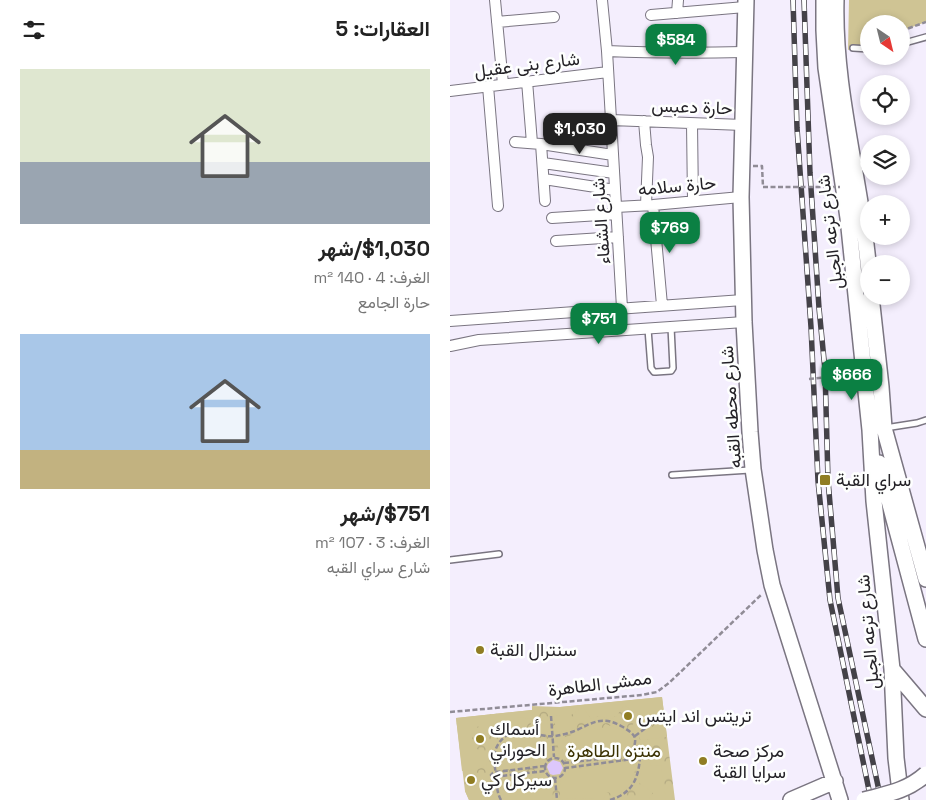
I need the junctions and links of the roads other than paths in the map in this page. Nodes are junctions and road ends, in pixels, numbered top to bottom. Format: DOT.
graph roads {
  1 [pos="495,0"];
  2 [pos="602,0"];
  3 [pos="678,0"];
  4 [pos="824,0"];
  5 [pos="836,0"];
  6 [pos="745,4"];
  7 [pos="677,13"];
  8 [pos="651,15"];
  9 [pos="554,17"];
  10 [pos="497,22"];
  11 [pos="926,37"];
  12 [pos="910,41"];
  13 [pos="853,48"];
  14 [pos="860,48"];
  15 [pos="607,51"];
  16 [pos="744,52"];
  17 [pos="608,72"];
  18 [pos="527,81"];
  19 [pos="502,84"];
  20 [pos="488,86"];
  21 [pos="450,90"];
  22 [pos="611,120"];
  23 [pos="644,121"];
  24 [pos="692,124"];
  25 [pos="743,125"];
  26 [pos="515,142"];
  27 [pos="537,143"];
  28 [pos="613,155"];
  29 [pos="543,163"];
  30 [pos="614,173"];
  31 [pos="544,179"];
  32 [pos="615,190"];
  33 [pos="741,197"];
  34 [pos="693,201"];
  35 [pos="545,202"];
  36 [pos="650,205"];
  37 [pos="498,206"];
  38 [pos="616,210"];
  39 [pos="552,218"];
  40 [pos="618,237"];
  41 [pos="556,241"];
  42 [pos="867,255"];
  43 [pos="743,300"];
  44 [pos="873,305"];
  45 [pos="662,306"];
  46 [pos="622,308"];
  47 [pos="450,321"];
  48 [pos="744,322"];
  49 [pos="671,327"];
  50 [pos="648,329"];
  51 [pos="450,346"];
  52 [pos="926,420"];
  53 [pos="877,429"];
  54 [pos="753,469"];
  55 [pos="672,475"];
  56 [pos="499,554"];
  57 [pos="450,560"];
  58 [pos="926,579"];
  59 [pos="926,639"];
  60 [pos="892,670"];
  61 [pos="926,710"];
  62 [pos="926,774"];
  63 [pos="835,781"];
  64 [pos="791,800"];
  65 [pos="840,800"];
  66 [pos="864,800"];
  67 [pos="901,800"];
  1 -- 10 [label="street"];
  2 -- 15 [label="street, شارع الشفاء"];
  3 -- 7 [label="street"];
  4 -- 53 [label="main road, شارع ترعه الجبل"];
  5 -- 42 [label="main road, شارع ترعه الجبل"];
  6 -- 7 [label="street"];
  6 -- 16 [label="main road, شارع محطه القبه"];
  7 -- 8 [label="street"];
  9 -- 10 [label="street"];
  10 -- 19 [label="street"];
  11 -- 12 [label="lane"];
  13 -- 14 [label="lane"];
  15 -- 16 [label="street"];
  15 -- 17 [label="street, شارع الشفاء"];
  16 -- 25 [label="main road, شارع محطه القبه"];
  17 -- 18 [label="street, شارع بنى عقيل"];
  17 -- 22 [label="street, شارع الشفاء"];
  18 -- 19 [label="street, شارع بنى عقيل"];
  18 -- 27 [label="street"];
  19 -- 20 [label="street, شارع بنى عقيل"];
  20 -- 21 [label="street, شارع بنى عقيل"];
  20 -- 37 [label="street"];
  22 -- 23 [label="street, حارة دعبس"];
  22 -- 28 [label="street, شارع الشفاء"];
  23 -- 24 [label="street, حارة دعبس"];
  23 -- 36 [label="street"];
  24 -- 25 [label="street, حارة دعبس"];
  24 -- 34 [label="street"];
  25 -- 33 [label="main road, شارع محطه القبه"];
  26 -- 27 [label="street"];
  27 -- 28 [label="street"];
  27 -- 29 [label="street"];
  28 -- 30 [label="street, شارع الشفاء"];
  29 -- 30 [label="street"];
  29 -- 31 [label="street"];
  30 -- 32 [label="street, شارع الشفاء"];
  31 -- 32 [label="street"];
  31 -- 35 [label="street"];
  32 -- 38 [label="street, شارع الشفاء"];
  33 -- 34 [label="street, حارة سلامه"];
  33 -- 43 [label="main road, شارع محطه القبه"];
  34 -- 36 [label="street, حارة سلامه"];
  36 -- 38 [label="street, حارة سلامه"];
  36 -- 45 [label="street"];
  38 -- 39 [label="street, حارة سلامه"];
  38 -- 40 [label="street, شارع الشفاء"];
  40 -- 41 [label="street"];
  40 -- 46 [label="street, شارع الشفاء"];
  43 -- 45 [label="street"];
  43 -- 48 [label="main road, شارع محطه القبه"];
  44 -- 53 [label="main road, شارع ترعه الجبل"];
  45 -- 46 [label="street"];
  46 -- 47 [label="street"];
  48 -- 49 [label="street"];
  48 -- 54 [label="main road, شارع محطه القبه"];
  49 -- 50 [label="street"];
  49 -- 50 [label="lane"];
  50 -- 51 [label="street"];
  52 -- 53 [label="lane"];
  53 -- 58 [label="main road, شارع ترعه الجبل"];
  53 -- 59 [label="main road, شارع ترعه الجبل"];
  53 -- 60 [label="main road, شارع ترعه الجبل"];
  54 -- 55 [label="lane"];
  54 -- 63 [label="main road, شارع محطه القبه"];
  56 -- 57 [label="lane"];
  60 -- 61 [label="main road"];
  60 -- 67 [label="main road, شارع ترعه الجبل"];
  62 -- 66 [label="main road, bridge"];
  63 -- 64 [label="main road"];
  63 -- 65 [label="main road, شارع محطه القبه"];
}
